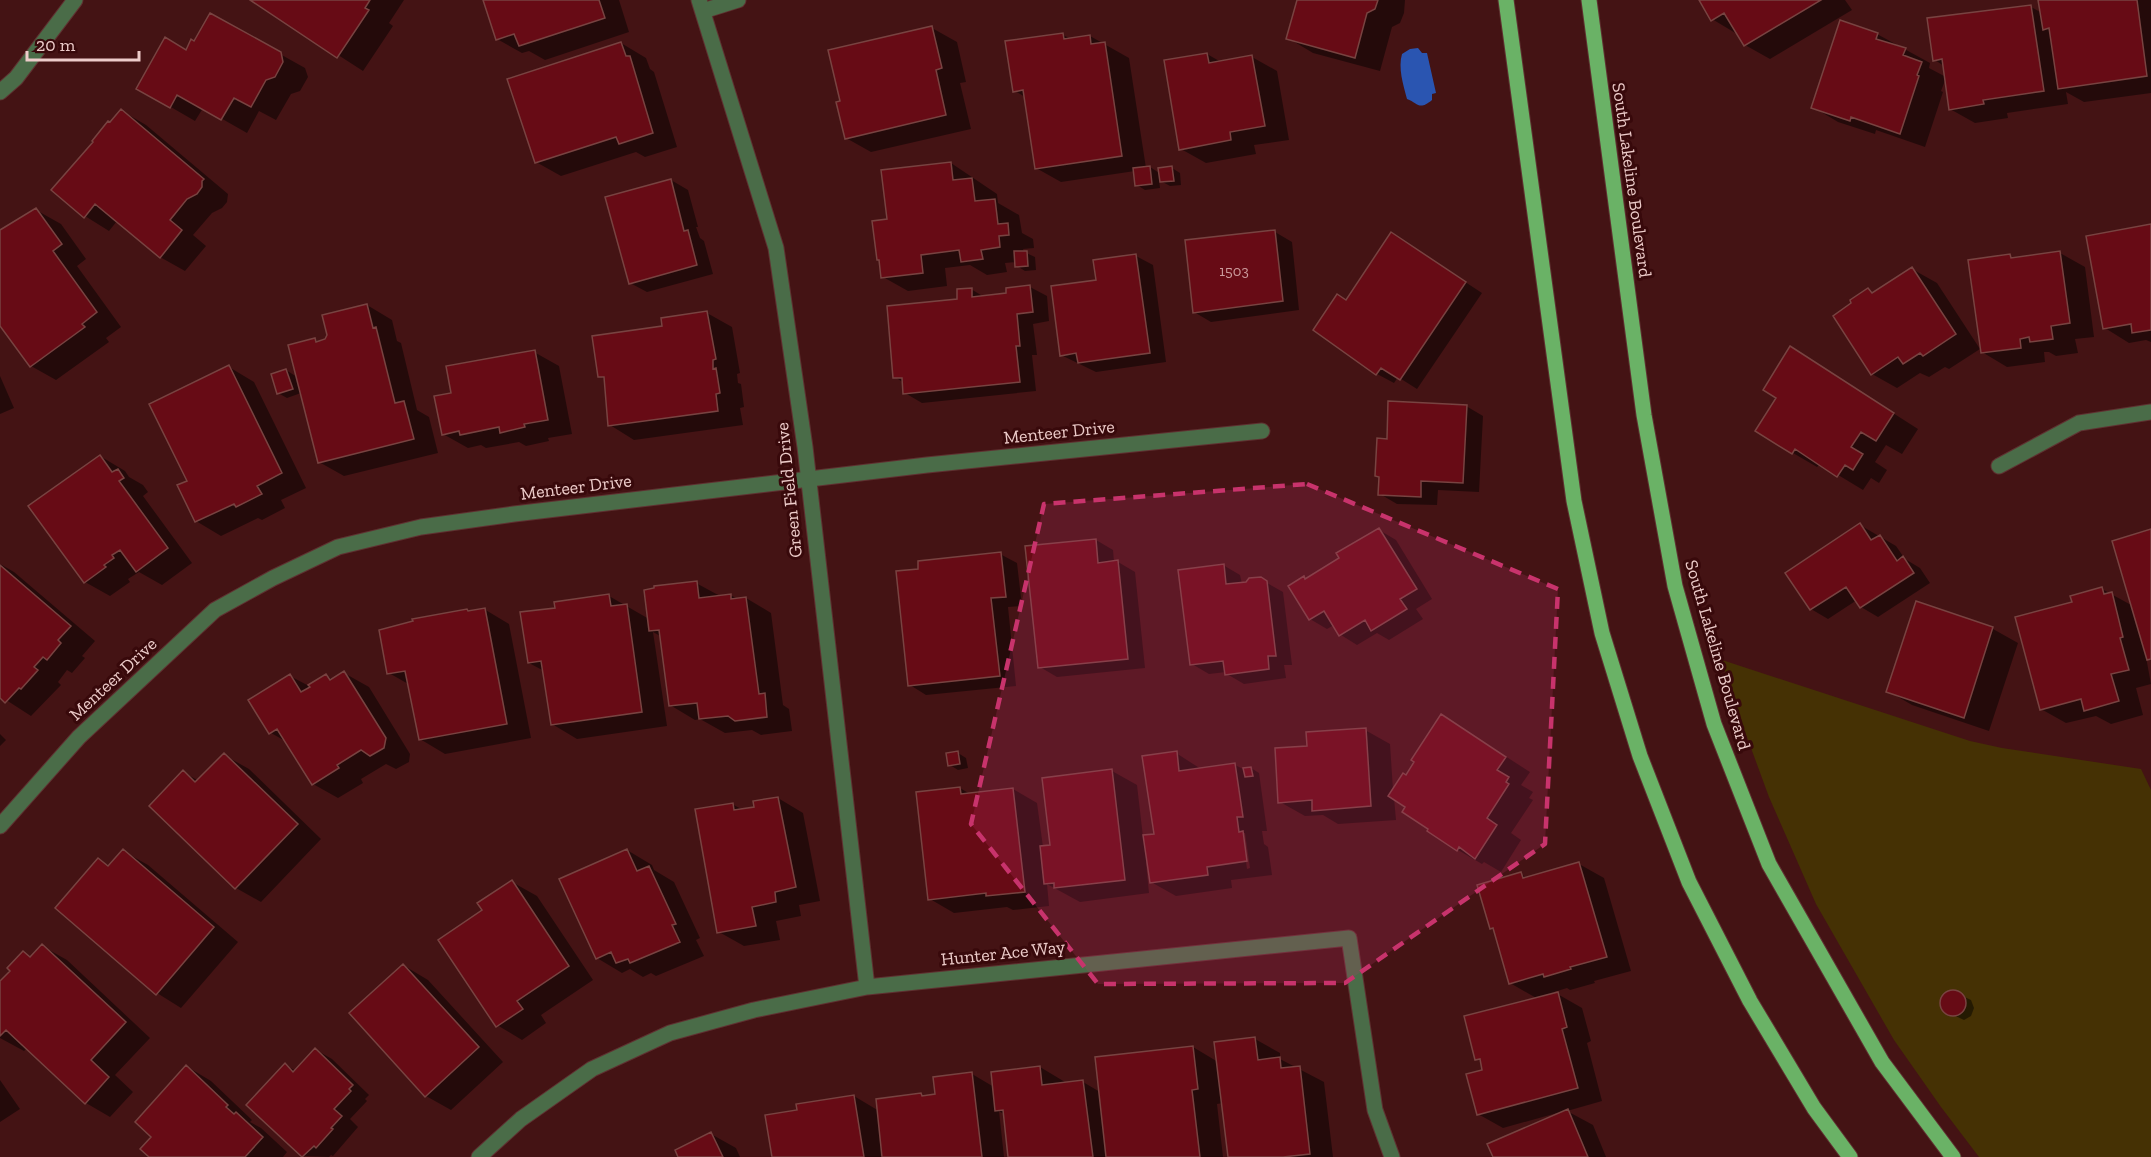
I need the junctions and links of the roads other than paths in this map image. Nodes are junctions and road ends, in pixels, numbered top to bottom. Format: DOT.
graph roads {
  1 [pos="75,0"];
  2 [pos="738,0"];
  3 [pos="1506,0"];
  4 [pos="1589,0"];
  5 [pos="701,6"];
  6 [pos="0,92"];
  7 [pos="2151,412"];
  8 [pos="1262,431"];
  9 [pos="1999,466"];
  10 [pos="808,480"];
  11 [pos="0,826"];
  12 [pos="867,987"];
  13 [pos="480,1157"];
  14 [pos="1392,1157"];
  15 [pos="1850,1157"];
  16 [pos="1953,1157"];
  1 -- 6 [label="street"];
  2 -- 5 [label="street"];
  3 -- 15 [label="main road"];
  4 -- 16 [label="main road, South Lakeline Boulevard"];
  5 -- 10 [label="street, Green Field Drive"];
  7 -- 9 [label="street"];
  8 -- 10 [label="street, Menteer Drive"];
  10 -- 11 [label="street, Menteer Drive"];
  10 -- 12 [label="street, Green Field Drive"];
  12 -- 13 [label="street, Hunter Ace Way"];
  12 -- 14 [label="street, Hunter Ace Way"];
}
